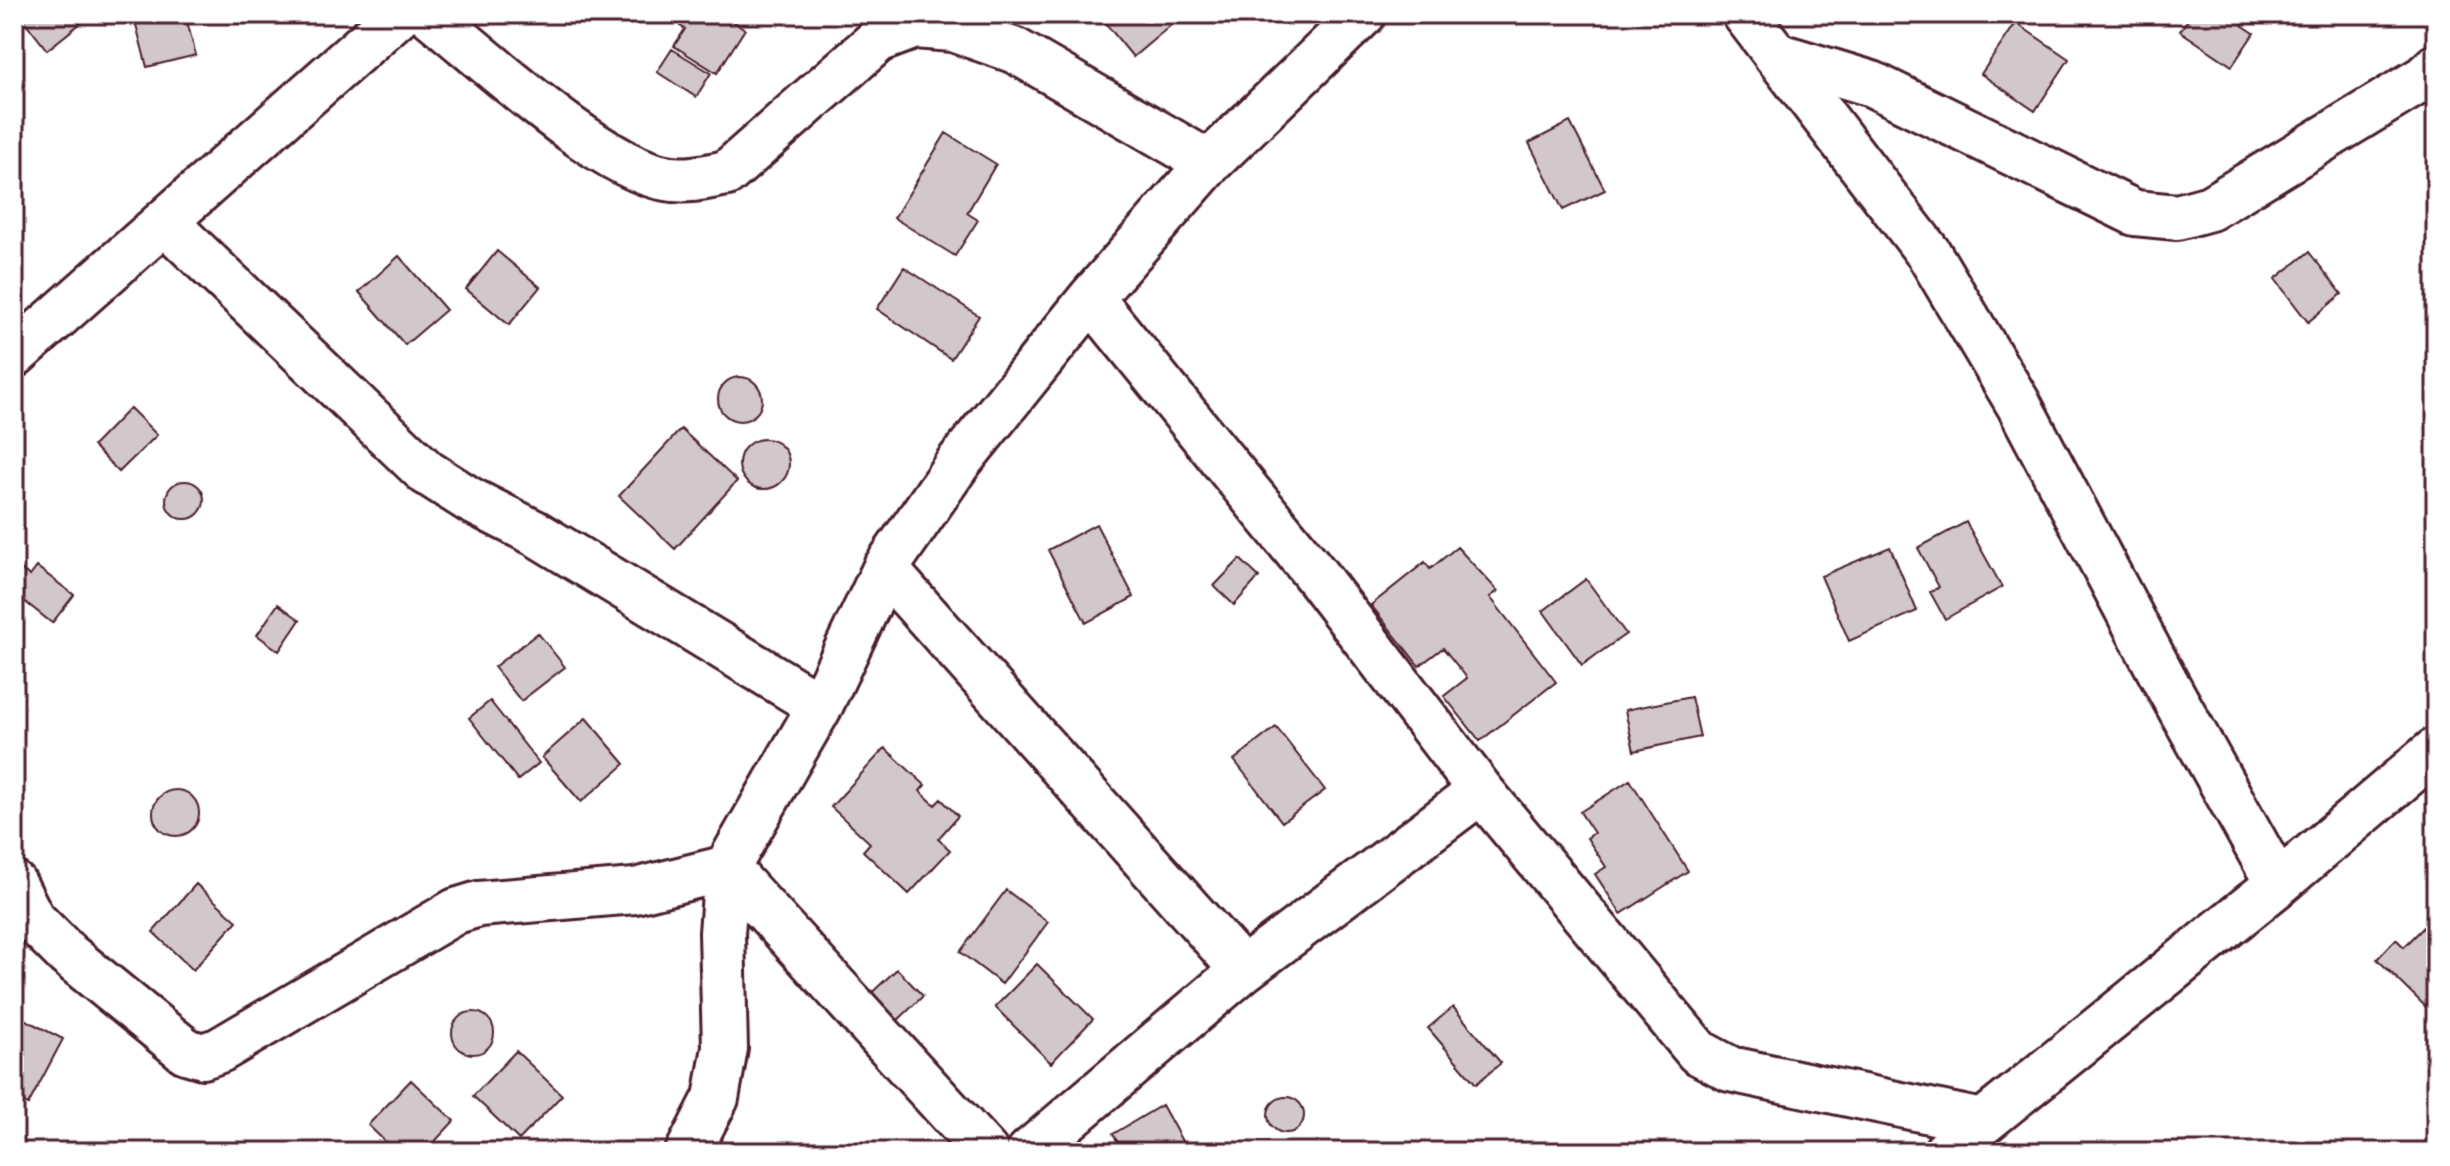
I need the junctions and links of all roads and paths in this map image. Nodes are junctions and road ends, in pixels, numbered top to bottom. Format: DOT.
graph roads {
  1 [pos="399,14"];
  2 [pos="429,14"];
  3 [pos="1363,14"];
  4 [pos="1745,14"];
  5 [pos="1776,55"];
  6 [pos="2436,67"];
  7 [pos="1209,163"];
  8 [pos="165,222"];
  9 [pos="1091,298"];
  10 [pos="14,355"];
  11 [pos="885,569"];
  12 [pos="820,706"];
  13 [pos="2436,750"];
  14 [pos="1481,791"];
  15 [pos="727,868"];
  16 [pos="14,884"];
  17 [pos="2278,884"];
  18 [pos="1243,970"];
  19 [pos="1982,1122"];
  20 [pos="688,1152"];
  21 [pos="986,1152"];
  22 [pos="1029,1152"];
  23 [pos="1946,1152"];
  1 -- 8 [label="street"];
  2 -- 7 [label="street"];
  3 -- 7 [label="street"];
  4 -- 5 [label="street"];
  5 -- 6 [label="street"];
  5 -- 17 [label="street"];
  7 -- 9 [label="street"];
  8 -- 10 [label="street"];
  8 -- 12 [label="street"];
  9 -- 11 [label="street"];
  9 -- 14 [label="street"];
  11 -- 12 [label="street"];
  11 -- 18 [label="street"];
  12 -- 15 [label="street"];
  13 -- 17 [label="street"];
  14 -- 18 [label="street"];
  14 -- 19 [label="street"];
  15 -- 16 [label="street"];
  15 -- 20 [label="street"];
  15 -- 21 [label="street"];
  17 -- 19 [label="street"];
  18 -- 22 [label="street"];
  19 -- 23 [label="street"];
}
